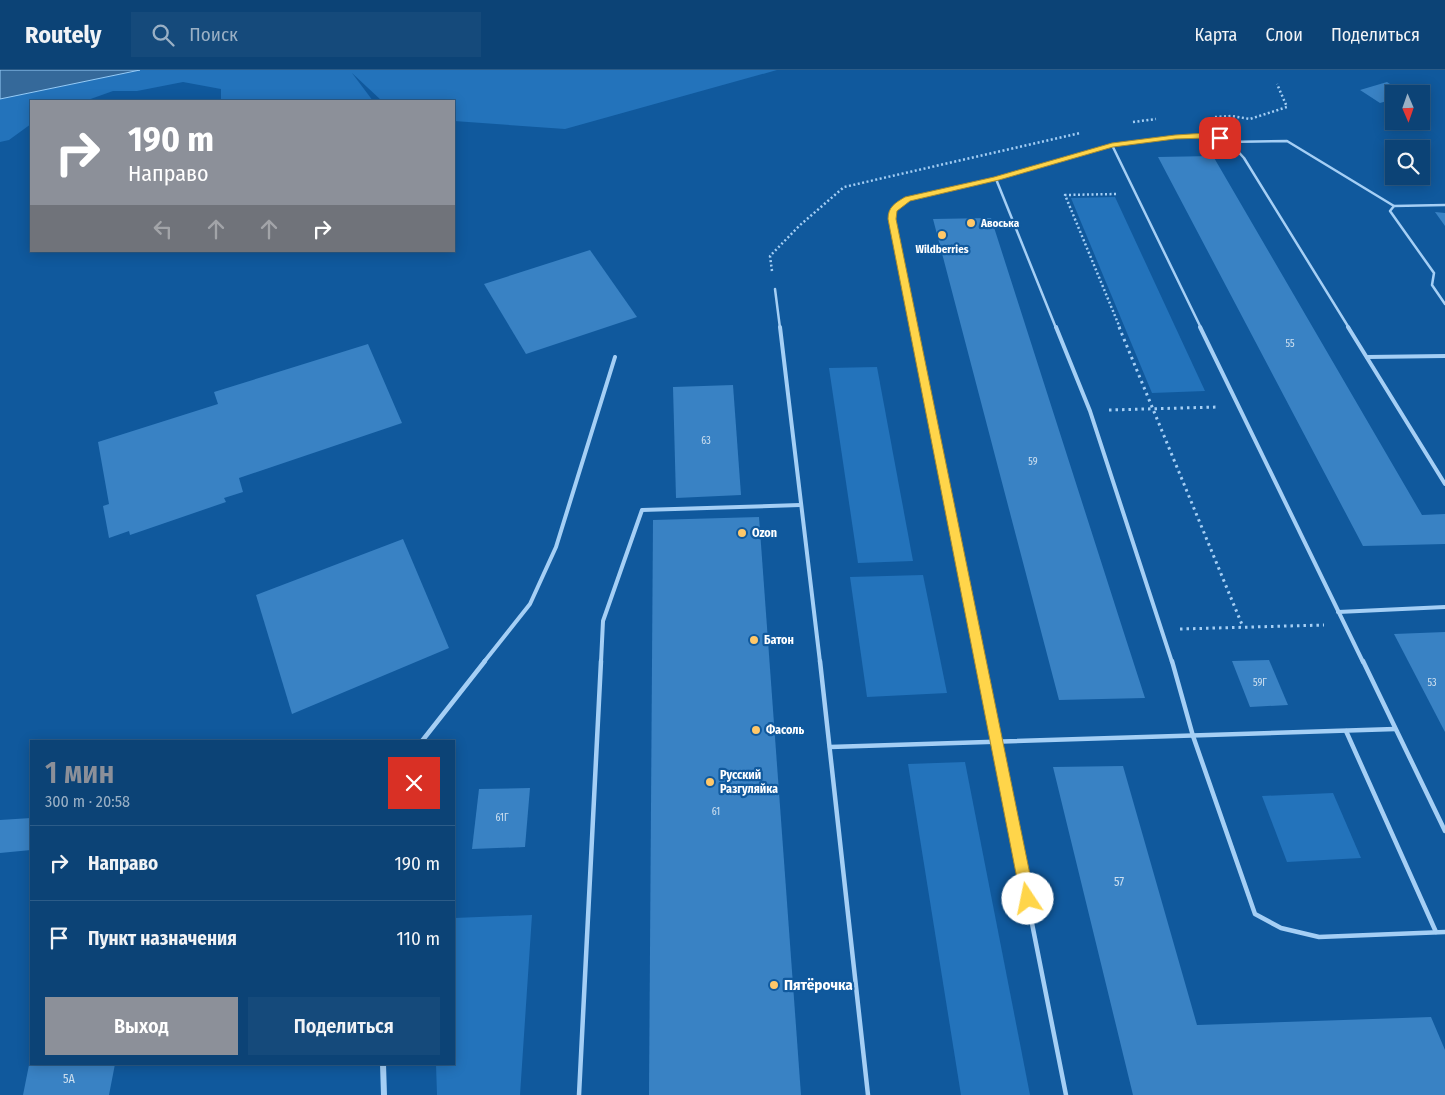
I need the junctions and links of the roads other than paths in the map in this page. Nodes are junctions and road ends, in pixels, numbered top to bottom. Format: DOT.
graph roads {
  1 [pos="1225,142"];
  2 [pos="1112,145"];
  3 [pos="996,179"];
  4 [pos="1445,204"];
  5 [pos="1394,206"];
  6 [pos="775,289"];
  7 [pos="1445,304"];
  8 [pos="1445,356"];
  9 [pos="615,357"];
  10 [pos="1367,357"];
  11 [pos="1445,484"];
  12 [pos="800,506"];
  13 [pos="1445,607"];
  14 [pos="1338,612"];
  15 [pos="1395,729"];
  16 [pos="1346,731"];
  17 [pos="1193,736"];
  18 [pos="423,740"];
  19 [pos="997,742"];
  20 [pos="830,748"];
  21 [pos="1445,832"];
  22 [pos="1436,932"];
  23 [pos="1445,932"];
  24 [pos="382,1065"];
  25 [pos="384,1095"];
  26 [pos="579,1095"];
  27 [pos="868,1095"];
  28 [pos="1066,1095"];
  1 -- 2 [label="lane"];
  1 -- 5 [label="lane"];
  1 -- 10 [label="lane"];
  2 -- 3 [label="lane"];
  2 -- 14 [label="lane"];
  3 -- 17 [label="lane"];
  3 -- 19 [label="lane"];
  4 -- 5 [label="lane"];
  5 -- 7 [label="lane"];
  6 -- 12 [label="lane"];
  8 -- 10 [label="lane"];
  9 -- 18 [label="lane"];
  10 -- 11 [label="lane"];
  12 -- 20 [label="lane"];
  12 -- 26 [label="lane"];
  13 -- 14 [label="lane"];
  14 -- 15 [label="lane"];
  15 -- 16 [label="lane"];
  15 -- 21 [label="lane"];
  16 -- 17 [label="lane"];
  16 -- 22 [label="lane"];
  17 -- 19 [label="lane"];
  17 -- 22 [label="lane"];
  19 -- 20 [label="lane"];
  19 -- 28 [label="lane"];
  20 -- 27 [label="lane"];
  22 -- 23 [label="lane"];
  24 -- 25 [label="street"];
}
